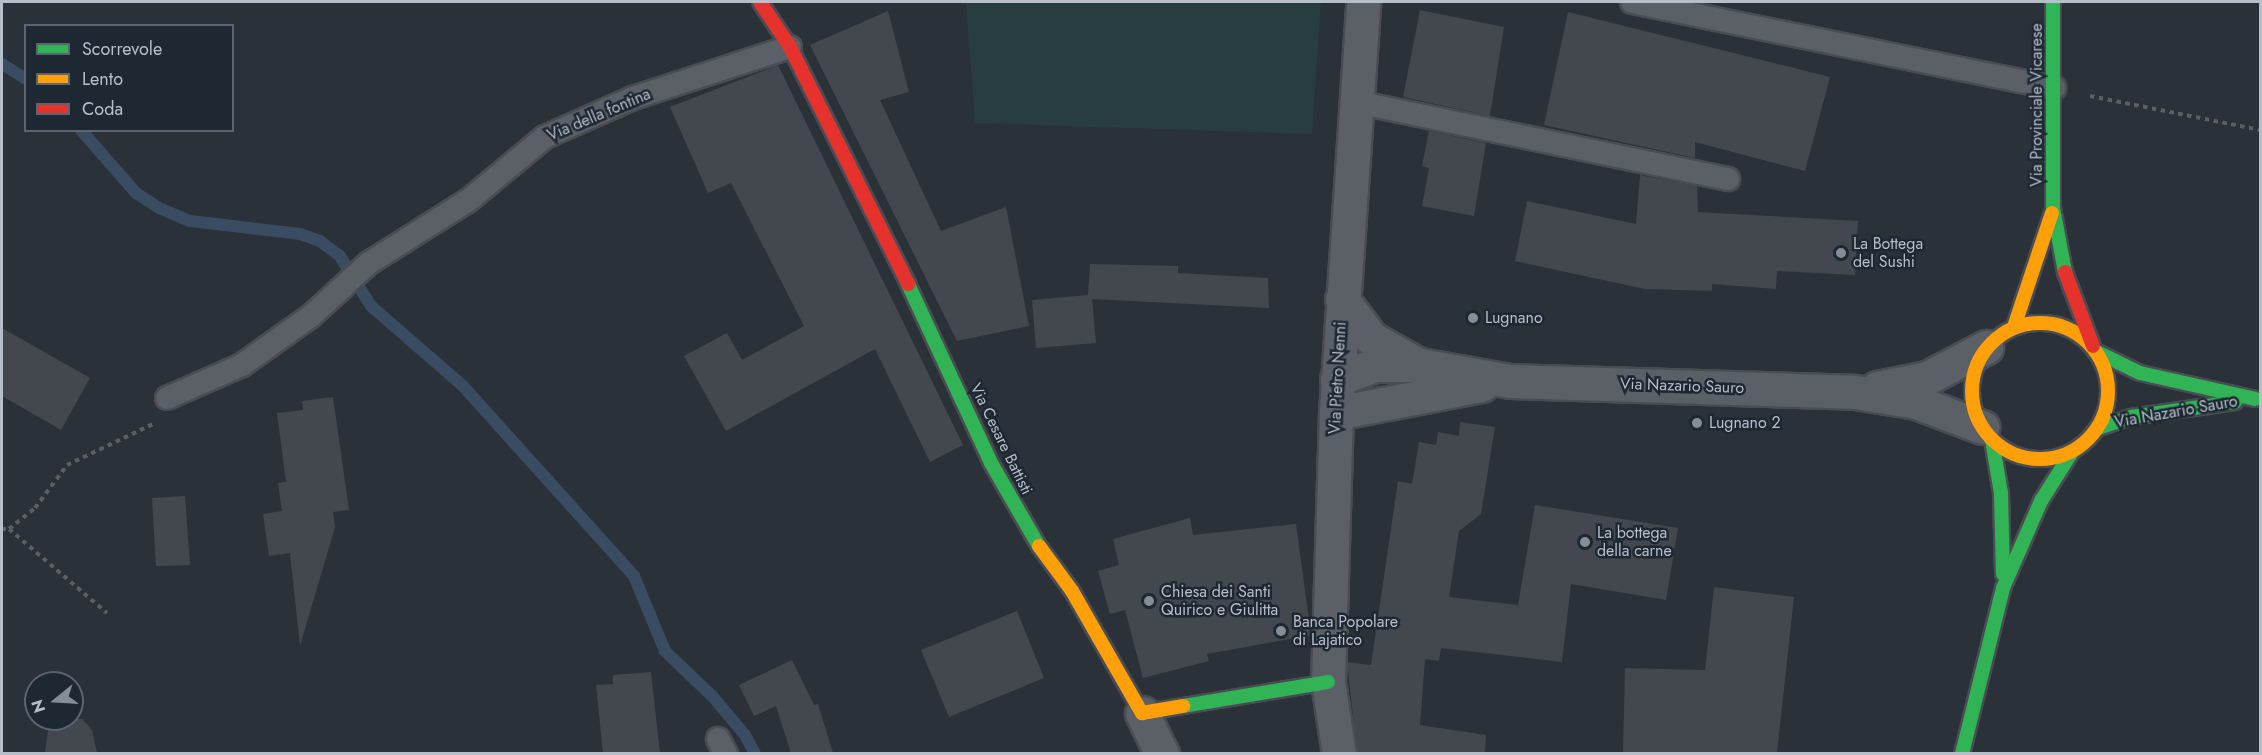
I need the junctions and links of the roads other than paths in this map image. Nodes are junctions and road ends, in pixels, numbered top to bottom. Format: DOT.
graph roads {
  1 [pos="760,2"];
  2 [pos="1363,2"];
  3 [pos="1632,2"];
  4 [pos="2053,2"];
  5 [pos="1731,11"];
  6 [pos="790,47"];
  7 [pos="2054,88"];
  8 [pos="1356,102"];
  9 [pos="1728,179"];
  10 [pos="2053,208"];
  11 [pos="1342,299"];
  12 [pos="2014,327"];
  13 [pos="1986,347"];
  14 [pos="2095,351"];
  15 [pos="1420,365"];
  16 [pos="1337,379"];
  17 [pos="1510,381"];
  18 [pos="1855,392"];
  19 [pos="173,396"];
  20 [pos="2258,399"];
  21 [pos="1336,412"];
  22 [pos="2098,428"];
  23 [pos="1987,434"];
  24 [pos="2072,452"];
  25 [pos="2003,588"];
  26 [pos="1328,682"];
  27 [pos="1142,713"];
  28 [pos="1162,753"];
  29 [pos="1339,753"];
  30 [pos="1962,753"];
  1 -- 6 [label="main road, Via Cesare Battisti"];
  2 -- 8 [label="street, Via Pietro Nenni"];
  3 -- 5 [label="lane"];
  4 -- 7 [label="main road, Via Provinciale Vicarese"];
  5 -- 7 [label="lane"];
  6 -- 19 [label="lane, Via della fontina"];
  6 -- 27 [label="main road, Via Cesare Battisti"];
  7 -- 10 [label="main road, Via Provinciale Vicarese"];
  8 -- 9 [label="lane"];
  8 -- 11 [label="street, Via Pietro Nenni"];
  10 -- 12 [label="main road, Via Provinciale Vicarese"];
  10 -- 14 [label="main road, Via Provinciale Vicarese"];
  11 -- 15 [label="street, Via Nazario Sauro"];
  11 -- 16 [label="street, Via Pietro Nenni"];
  12 -- 13 [label="main road"];
  12 -- 14 [label="main road"];
  13 -- 18 [label="street, Via Nazario Sauro"];
  13 -- 23 [label="main road"];
  14 -- 20 [label="main road, Via Nazario Sauro"];
  14 -- 22 [label="main road"];
  15 -- 16 [label="street, Via Nazario Sauro"];
  15 -- 17 [label="street, Via Nazario Sauro"];
  16 -- 21 [label="street, Via Pietro Nenni"];
  17 -- 18 [label="street, Via Nazario Sauro"];
  17 -- 21 [label="street, Via Nazario Sauro"];
  18 -- 23 [label="street, Via Nazario Sauro"];
  20 -- 22 [label="main road, Via Nazario Sauro"];
  21 -- 26 [label="street, Via Pietro Nenni"];
  22 -- 24 [label="main road"];
  23 -- 24 [label="main road"];
  23 -- 25 [label="main road"];
  24 -- 25 [label="main road"];
  25 -- 30 [label="main road"];
  26 -- 27 [label="main road"];
  26 -- 29 [label="street, Via Pietro Nenni"];
  27 -- 28 [label="street"];
}
